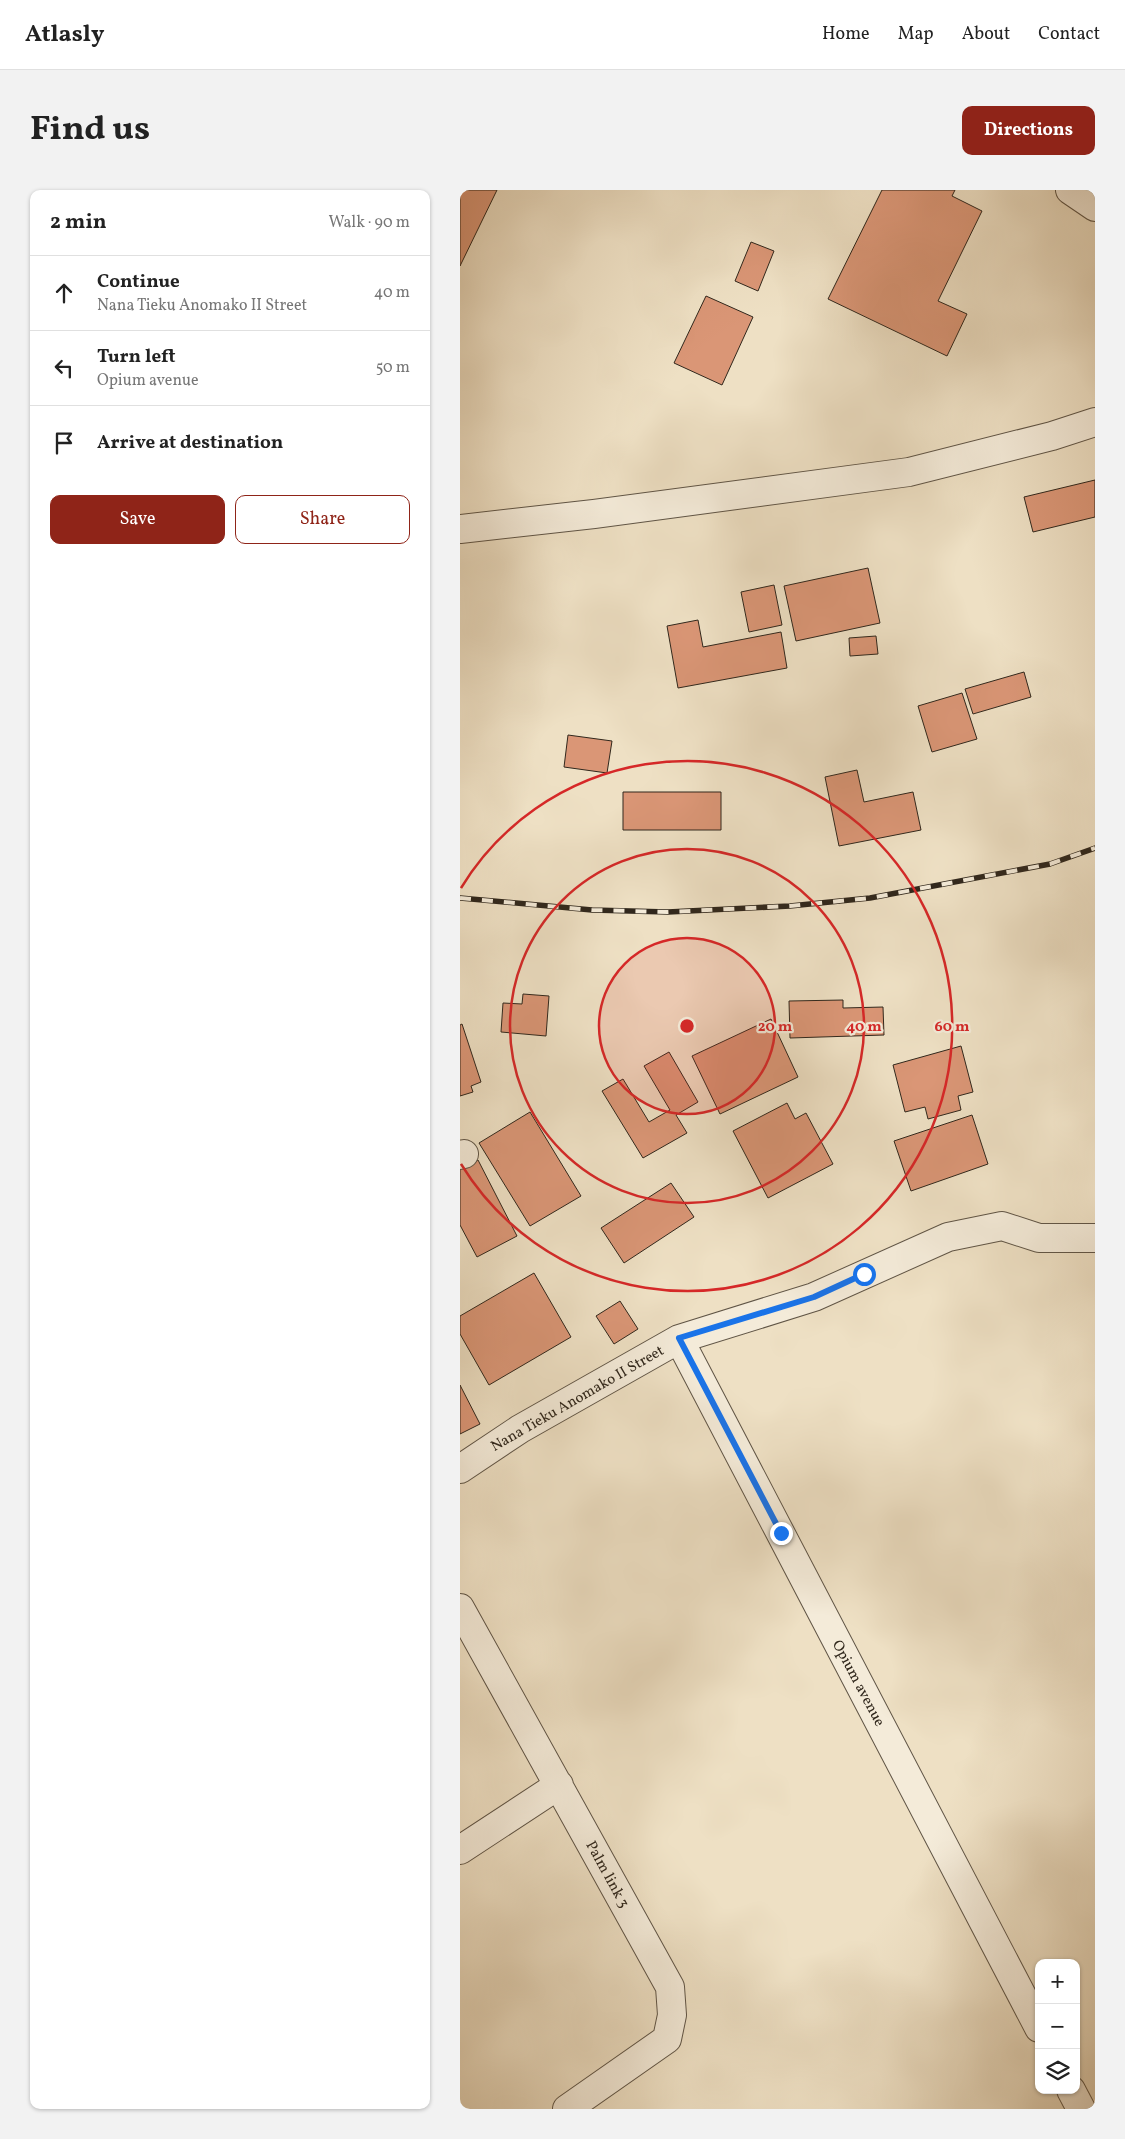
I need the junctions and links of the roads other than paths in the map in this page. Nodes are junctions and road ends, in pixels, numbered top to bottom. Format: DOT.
graph roads {
  1 [pos="1095,422"];
  2 [pos="460,528"];
  3 [pos="1095,1238"];
  4 [pos="679,1338"];
  5 [pos="460,1469"];
  6 [pos="460,1608"];
  7 [pos="559,1785"];
  8 [pos="460,1850"];
  9 [pos="1035,2020"];
  10 [pos="1073,2094"];
  11 [pos="567,2109"];
  12 [pos="1081,2109"];
  1 -- 2 [label="street"];
  3 -- 4 [label="street, Nana Tieku Anomako II Street"];
  4 -- 5 [label="street, Nana Tieku Anomako II Street"];
  4 -- 9 [label="street, Opium avenue"];
  6 -- 7 [label="street, Palm link 3"];
  7 -- 8 [label="street"];
  7 -- 11 [label="street, Palm link 3"];
  10 -- 12 [label="street"];
}
